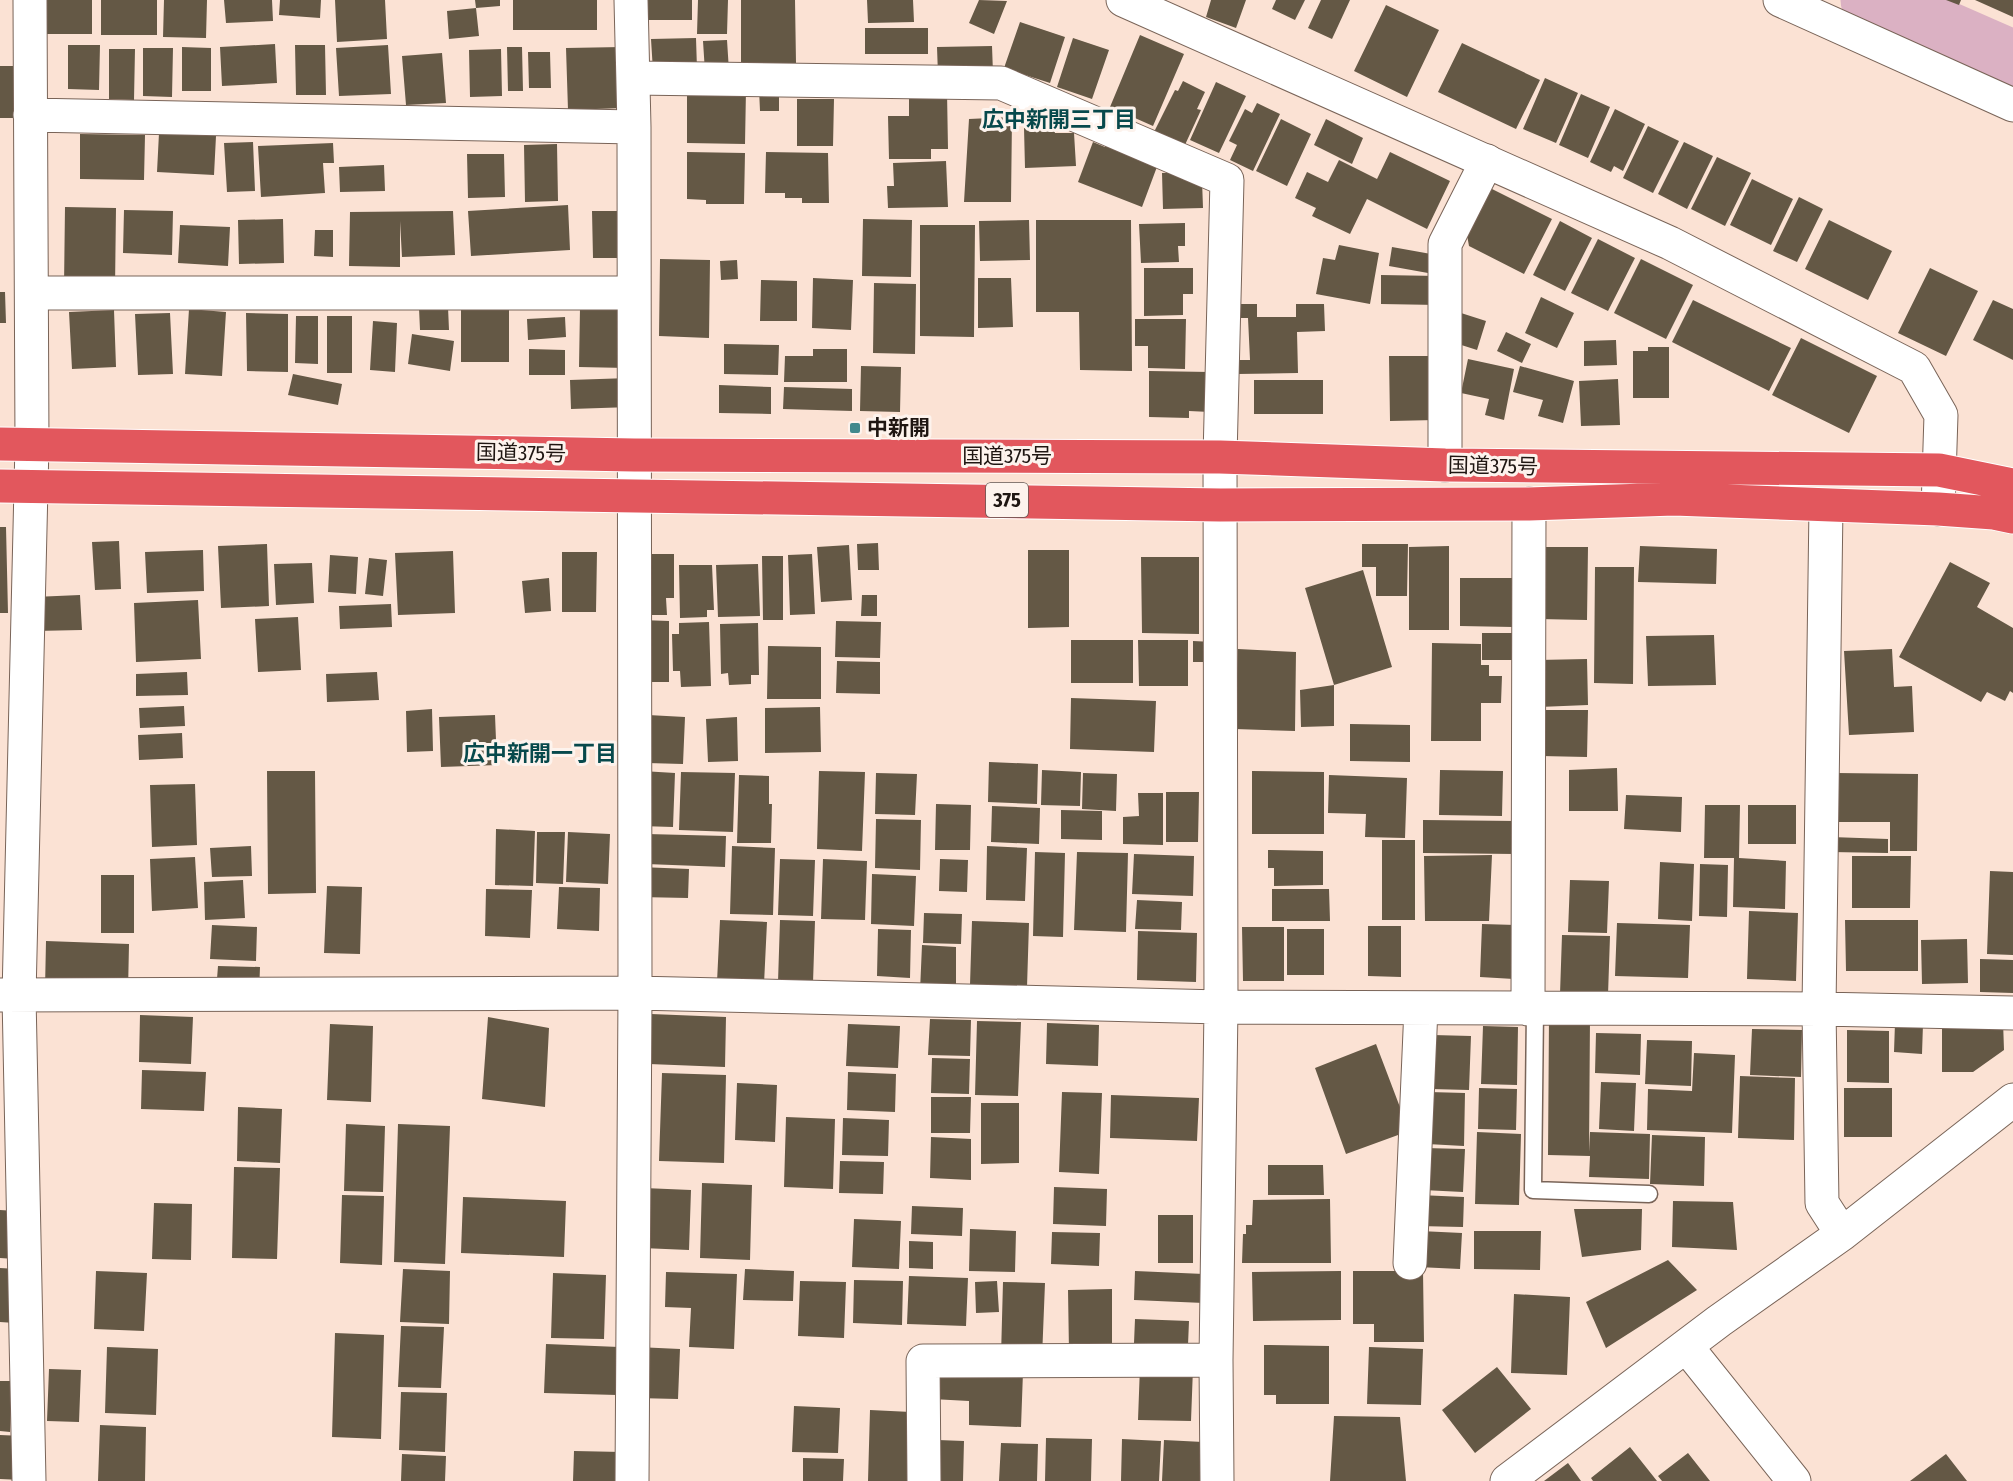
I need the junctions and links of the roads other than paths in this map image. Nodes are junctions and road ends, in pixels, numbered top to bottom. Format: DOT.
graph roads {
  1 [pos="30,0"];
  2 [pos="631,0"];
  3 [pos="1124,0"];
  4 [pos="1780,0"];
  5 [pos="633,78"];
  6 [pos="2013,105"];
  7 [pos="30,115"];
  8 [pos="634,127"];
  9 [pos="1487,161"];
  10 [pos="32,293"];
  11 [pos="634,293"];
  12 [pos="0,444"];
  13 [pos="32,444"];
  14 [pos="634,455"];
  15 [pos="1220,457"];
  16 [pos="1445,465"];
  17 [pos="1939,470"];
  18 [pos="2013,485"];
  19 [pos="15,487"];
  20 [pos="634,495"];
  21 [pos="1529,504"];
  22 [pos="1220,505"];
  23 [pos="1826,506"];
  24 [pos="1938,509"];
  25 [pos="2013,517"];
  26 [pos="635,993"];
  27 [pos="9,996"];
  28 [pos="1221,1007"];
  29 [pos="1420,1008"];
  30 [pos="1532,1009"];
  31 [pos="1820,1009"];
  32 [pos="2013,1012"];
  33 [pos="2013,1100"];
  34 [pos="1649,1194"];
  35 [pos="1842,1234"];
  36 [pos="1410,1263"];
  37 [pos="1686,1346"];
  38 [pos="1216,1359"];
  39 [pos="28,1481"];
  40 [pos="632,1481"];
  41 [pos="924,1481"];
  42 [pos="1217,1481"];
  43 [pos="1507,1481"];
  44 [pos="1794,1481"];
  1 -- 7 [label="street"];
  2 -- 5 [label="street"];
  3 -- 9 [label="street"];
  4 -- 6 [label="street"];
  5 -- 8 [label="street"];
  5 -- 15 [label="street"];
  7 -- 8 [label="street"];
  7 -- 10 [label="street"];
  8 -- 11 [label="street"];
  9 -- 16 [label="street"];
  9 -- 17 [label="street"];
  10 -- 11 [label="street"];
  10 -- 13 [label="street"];
  11 -- 14 [label="street"];
  12 -- 13 [label="highway, 国道375号 / 375"];
  13 -- 14 [label="highway, 国道375号 / 375"];
  13 -- 19 [label="street"];
  14 -- 15 [label="highway, 国道375号 / 375"];
  14 -- 20 [label="street"];
  15 -- 16 [label="highway, 国道375号 / 375"];
  15 -- 22 [label="street"];
  16 -- 17 [label="highway, 国道375号 / 375"];
  17 -- 18 [label="highway, 国道375号 / 375"];
  17 -- 24 [label="street"];
  19 -- 20 [label="highway, 国道375号 / 375"];
  19 -- 27 [label="street"];
  20 -- 22 [label="highway, 国道375号 / 375"];
  20 -- 26 [label="street"];
  21 -- 22 [label="highway, 国道375号 / 375"];
  21 -- 23 [label="highway, 国道375号 / 375"];
  21 -- 30 [label="street"];
  22 -- 28 [label="street"];
  23 -- 24 [label="highway, 国道375号 / 375"];
  23 -- 31 [label="street"];
  24 -- 25 [label="highway, 国道375号 / 375"];
  26 -- 27 [label="street"];
  26 -- 28 [label="street"];
  26 -- 40 [label="street"];
  27 -- 39 [label="street"];
  28 -- 29 [label="street"];
  28 -- 38 [label="street"];
  29 -- 30 [label="street"];
  29 -- 36 [label="street"];
  30 -- 31 [label="street"];
  30 -- 34 [label="lane"];
  31 -- 32 [label="street"];
  31 -- 35 [label="street"];
  33 -- 35 [label="street"];
  35 -- 37 [label="street"];
  37 -- 43 [label="street"];
  37 -- 44 [label="street"];
  38 -- 41 [label="street"];
  38 -- 42 [label="street"];
}
